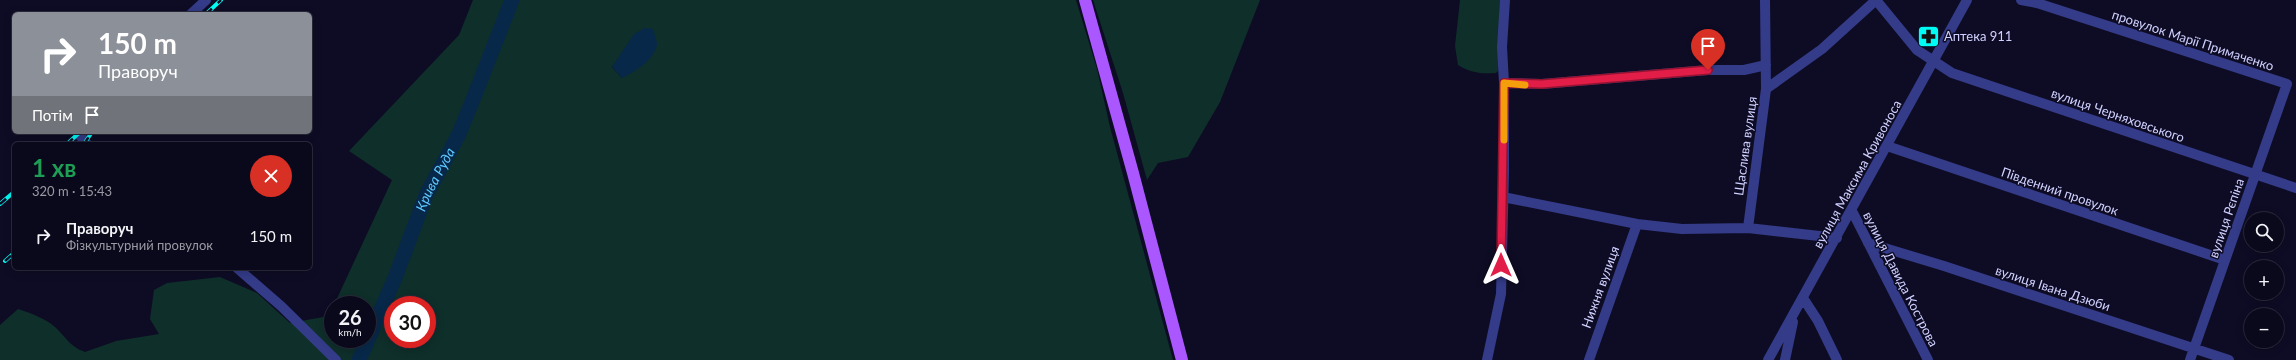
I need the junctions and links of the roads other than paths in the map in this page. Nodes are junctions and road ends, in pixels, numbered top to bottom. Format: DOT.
graph roads {
  1 [pos="206,0"];
  2 [pos="1085,0"];
  3 [pos="1505,0"];
  4 [pos="1765,0"];
  5 [pos="1876,0"];
  6 [pos="1967,0"];
  7 [pos="2021,0"];
  8 [pos="193,12"];
  9 [pos="1933,63"];
  10 [pos="1766,65"];
  11 [pos="1504,83"];
  12 [pos="2287,84"];
  13 [pos="1766,89"];
  14 [pos="1887,146"];
  15 [pos="2255,175"];
  16 [pos="2296,188"];
  17 [pos="1502,196"];
  18 [pos="1852,211"];
  19 [pos="1637,224"];
  20 [pos="1748,228"];
  21 [pos="1837,238"];
  22 [pos="1868,243"];
  23 [pos="2225,260"];
  24 [pos="239,270"];
  25 [pos="1803,298"];
  26 [pos="1795,313"];
  27 [pos="2194,348"];
  28 [pos="336,360"];
  29 [pos="1182,360"];
  30 [pos="1487,360"];
  31 [pos="1589,360"];
  32 [pos="1768,360"];
  33 [pos="1786,360"];
  34 [pos="1836,360"];
  35 [pos="1928,360"];
  36 [pos="2190,360"];
  37 [pos="2228,360"];
  1 -- 8 [label="street"];
  2 -- 29 [label="main road"];
  3 -- 11 [label="street"];
  4 -- 10 [label="street"];
  5 -- 9 [label="street, вулиця Черняховського"];
  5 -- 13 [label="street, Щаслива вулиця"];
  6 -- 9 [label="street, вулиця Максима Кривоноса"];
  7 -- 12 [label="street, провулок Марії Примаченко"];
  9 -- 14 [label="street, вулиця Максима Кривоноса"];
  9 -- 15 [label="street, вулиця Черняховського"];
  10 -- 11 [label="street"];
  10 -- 13 [label="street"];
  11 -- 17 [label="street"];
  12 -- 15 [label="street, вулиця Рєпіна"];
  13 -- 20 [label="street, Щаслива вулиця"];
  14 -- 18 [label="street, вулиця Максима Кривоноса"];
  14 -- 23 [label="street, Південний провулок"];
  15 -- 16 [label="street, вулиця Черняховського"];
  15 -- 23 [label="street, вулиця Рєпіна"];
  17 -- 19 [label="street"];
  17 -- 30 [label="street"];
  18 -- 21 [label="street, вулиця Максима Кривоноса"];
  18 -- 22 [label="street, вулиця Давида Кострова"];
  19 -- 20 [label="street"];
  19 -- 31 [label="street, Нижня вулиця"];
  20 -- 21 [label="street"];
  21 -- 25 [label="street, вулиця Максима Кривоноса"];
  22 -- 27 [label="street, вулиця Івана Дзюби"];
  22 -- 35 [label="street, вулиця Давида Кострова"];
  23 -- 27 [label="street, вулиця Рєпіна"];
  24 -- 28 [label="street"];
  25 -- 26 [label="street, вулиця Максима Кривоноса"];
  25 -- 34 [label="street"];
  26 -- 32 [label="street, вулиця Максима Кривоноса"];
  26 -- 33 [label="street"];
  27 -- 36 [label="street, вулиця Рєпіна"];
  27 -- 37 [label="street, вулиця Івана Дзюби"];
}
